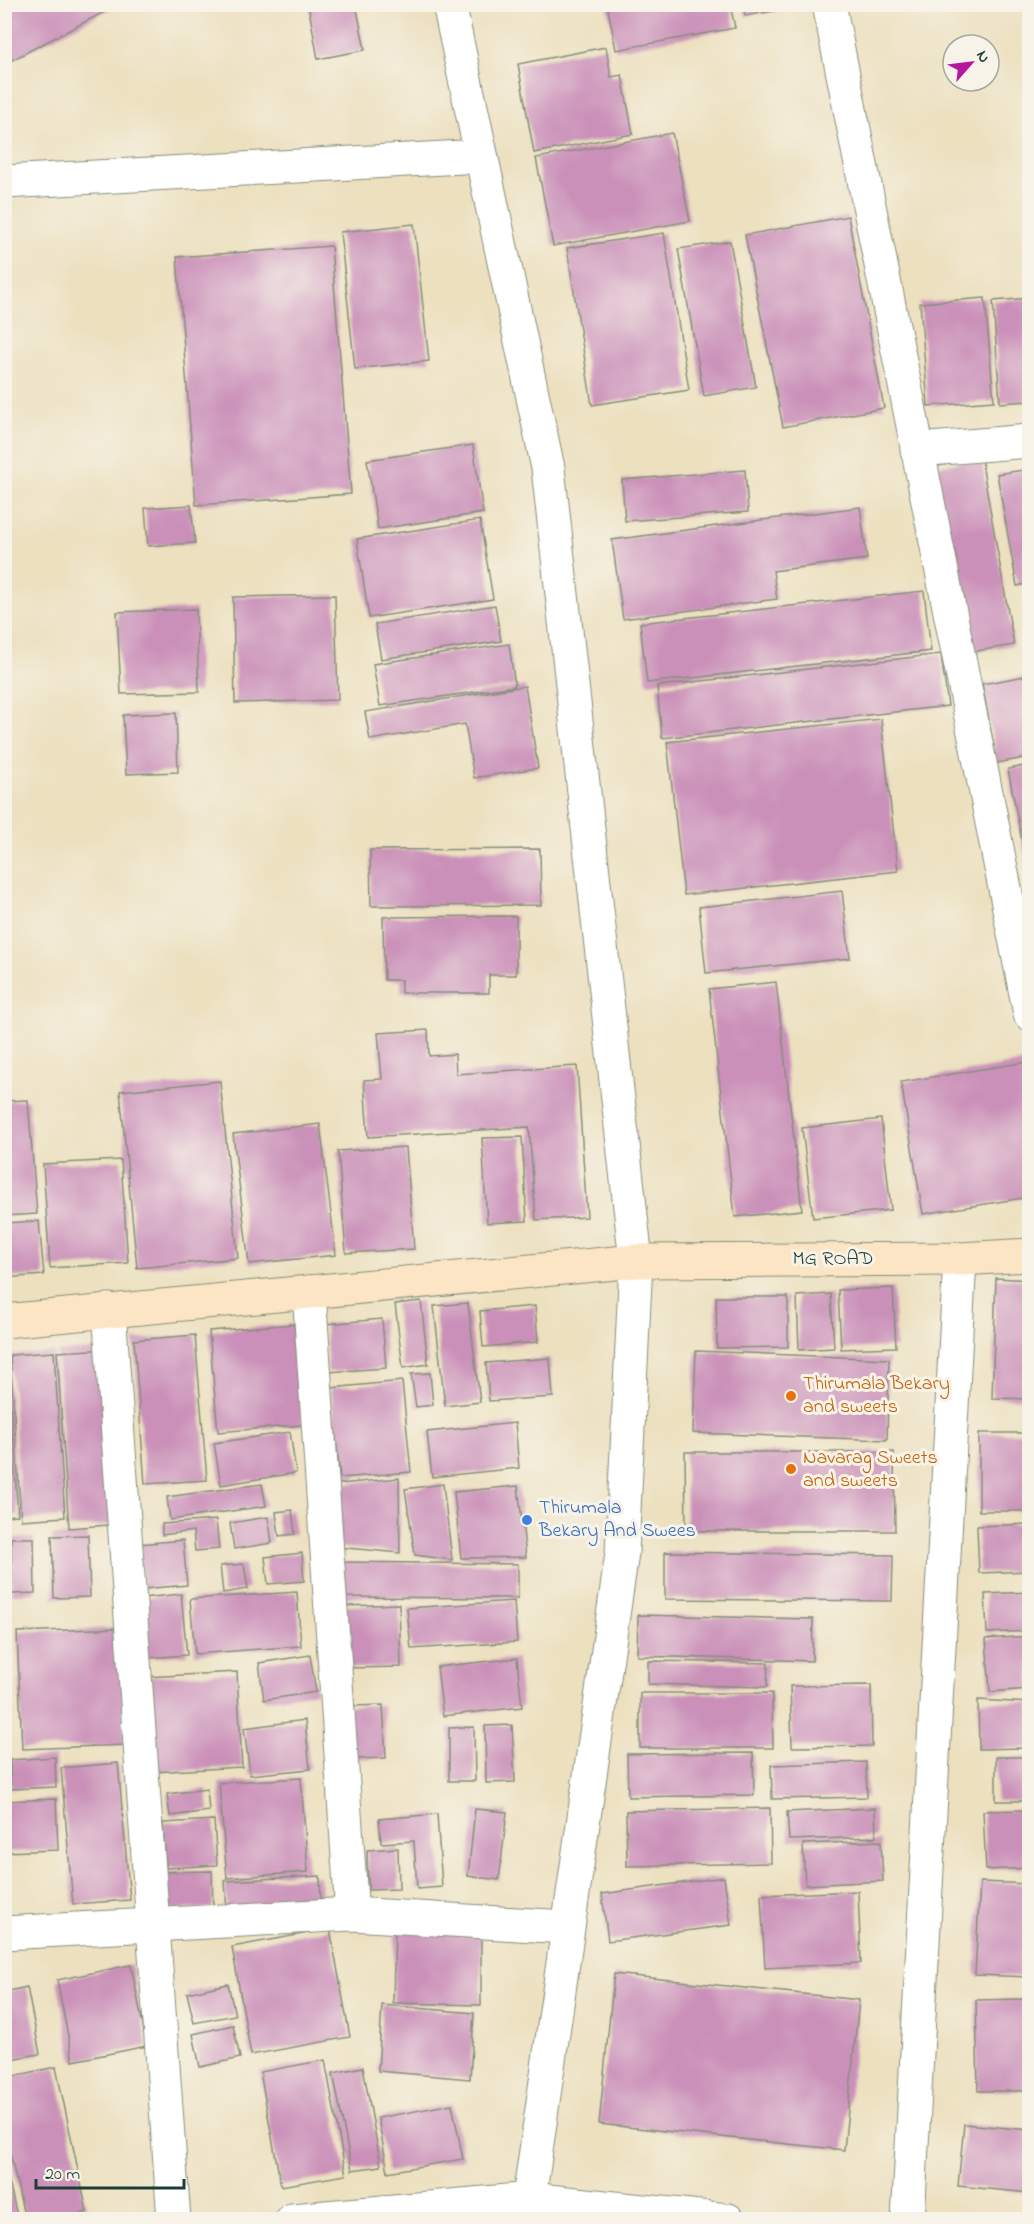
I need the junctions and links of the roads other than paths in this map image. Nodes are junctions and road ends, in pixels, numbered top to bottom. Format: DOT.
graph roads {
  1 [pos="449,4"];
  2 [pos="829,4"];
  3 [pos="481,156"];
  4 [pos="4,182"];
  5 [pos="1029,441"];
  6 [pos="917,450"];
  7 [pos="1029,1014"];
  8 [pos="1029,1255"];
  9 [pos="960,1259"];
  10 [pos="636,1261"];
  11 [pos="309,1292"];
  12 [pos="109,1310"];
  13 [pos="4,1321"];
  14 [pos="352,1914"];
  15 [pos="153,1925"];
  16 [pos="567,1927"];
  17 [pos="4,1933"];
  18 [pos="528,2210"];
  19 [pos="174,2220"];
  20 [pos="292,2220"];
  21 [pos="728,2220"];
  22 [pos="908,2220"];
  1 -- 3 [label="street"];
  2 -- 6 [label="street"];
  3 -- 4 [label="street"];
  3 -- 10 [label="street"];
  5 -- 6 [label="street"];
  6 -- 7 [label="street"];
  8 -- 9 [label="main road, MG ROAD"];
  9 -- 10 [label="main road, MG ROAD"];
  9 -- 22 [label="street"];
  10 -- 11 [label="main road, MG ROAD"];
  10 -- 16 [label="street"];
  11 -- 12 [label="main road, MG ROAD"];
  11 -- 14 [label="street"];
  12 -- 13 [label="main road, MG ROAD"];
  12 -- 15 [label="street"];
  14 -- 15 [label="street"];
  14 -- 16 [label="street"];
  15 -- 17 [label="street"];
  15 -- 19 [label="street"];
  16 -- 18 [label="street"];
  18 -- 20 [label="street"];
  18 -- 21 [label="street"];
}
